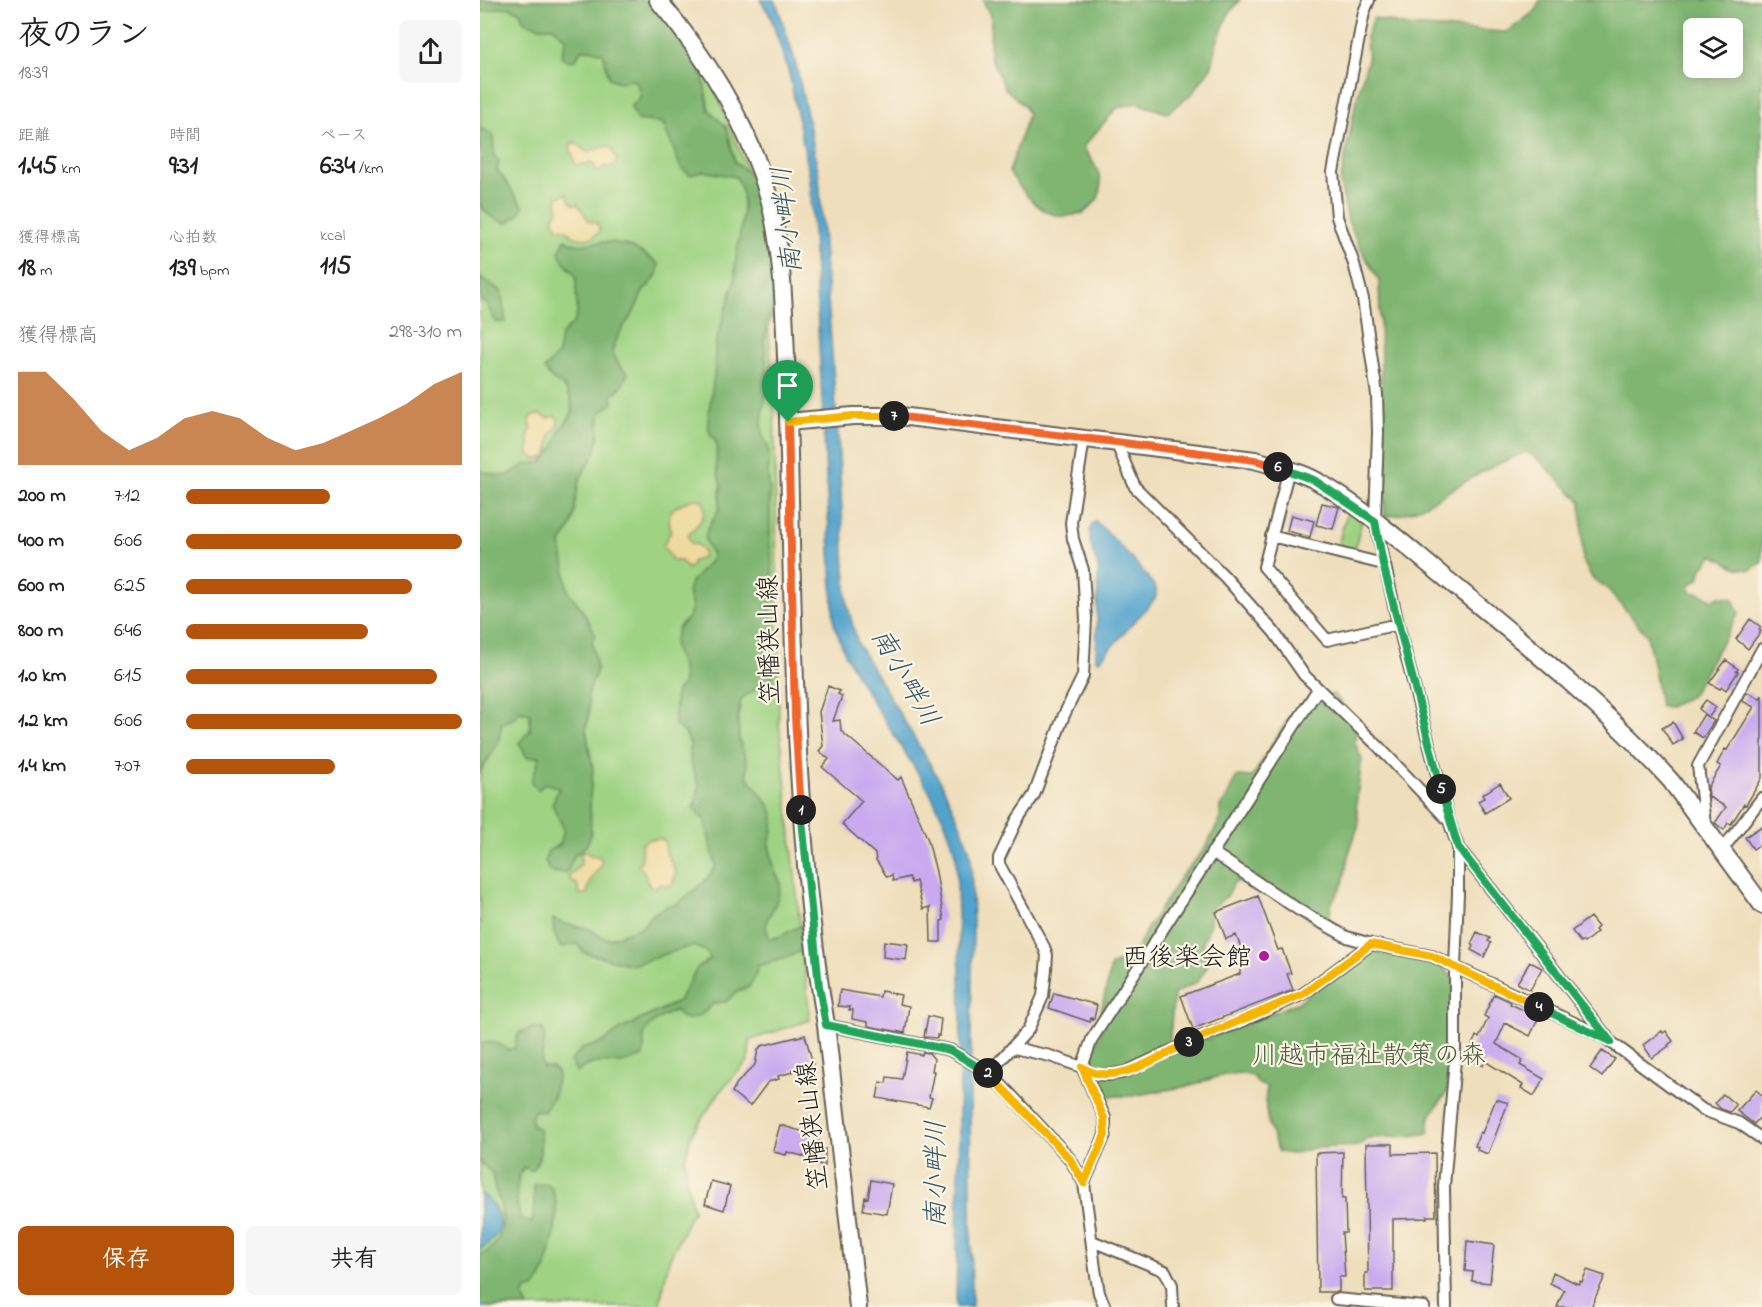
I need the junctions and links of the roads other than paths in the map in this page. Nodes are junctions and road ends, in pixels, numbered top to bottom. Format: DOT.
graph roads {
  1 [pos="658,0"];
  2 [pos="1369,0"];
  3 [pos="788,422"];
  4 [pos="1084,438"];
  5 [pos="1116,442"];
  6 [pos="1289,469"];
  7 [pos="1375,521"];
  8 [pos="1271,536"];
  9 [pos="1383,564"];
  10 [pos="1398,624"];
  11 [pos="1762,649"];
  12 [pos="1318,688"];
  13 [pos="1762,798"];
  14 [pos="1449,821"];
  15 [pos="1705,829"];
  16 [pos="1458,847"];
  17 [pos="1722,850"];
  18 [pos="1212,852"];
  19 [pos="1762,905"];
  20 [pos="1371,944"];
  21 [pos="1455,967"];
  22 [pos="826,1025"];
  23 [pos="1611,1042"];
  24 [pos="1014,1048"];
  25 [pos="1082,1067"];
  26 [pos="988,1073"];
  27 [pos="1762,1138"];
  28 [pos="1084,1183"];
  29 [pos="1092,1241"];
  30 [pos="1336,1299"];
  31 [pos="858,1307"];
  32 [pos="1105,1307"];
  33 [pos="1173,1307"];
  34 [pos="1424,1307"];
  35 [pos="1446,1307"];
  1 -- 3 [label="main road, 笠幡狭山線"];
  2 -- 7 [label="street"];
  3 -- 4 [label="main road"];
  3 -- 22 [label="main road, 笠幡狭山線"];
  4 -- 5 [label="main road"];
  4 -- 24 [label="street"];
  5 -- 6 [label="main road"];
  5 -- 12 [label="street"];
  6 -- 7 [label="main road"];
  6 -- 8 [label="street"];
  7 -- 9 [label="street"];
  7 -- 15 [label="main road"];
  8 -- 9 [label="street"];
  8 -- 10 [label="street"];
  9 -- 10 [label="street"];
  10 -- 14 [label="street"];
  11 -- 15 [label="street"];
  12 -- 14 [label="street"];
  12 -- 18 [label="street"];
  13 -- 17 [label="street"];
  14 -- 16 [label="street"];
  15 -- 17 [label="main road"];
  16 -- 21 [label="street"];
  16 -- 23 [label="street"];
  17 -- 19 [label="main road"];
  18 -- 20 [label="street"];
  18 -- 25 [label="street"];
  20 -- 21 [label="street"];
  20 -- 25 [label="street"];
  21 -- 23 [label="street"];
  21 -- 35 [label="street"];
  22 -- 26 [label="street"];
  22 -- 31 [label="main road, 笠幡狭山線"];
  23 -- 27 [label="street"];
  24 -- 25 [label="street"];
  24 -- 26 [label="street"];
  25 -- 28 [label="street"];
  26 -- 28 [label="street"];
  28 -- 29 [label="street"];
  29 -- 32 [label="street"];
  29 -- 33 [label="street"];
  30 -- 34 [label="street"];
}
